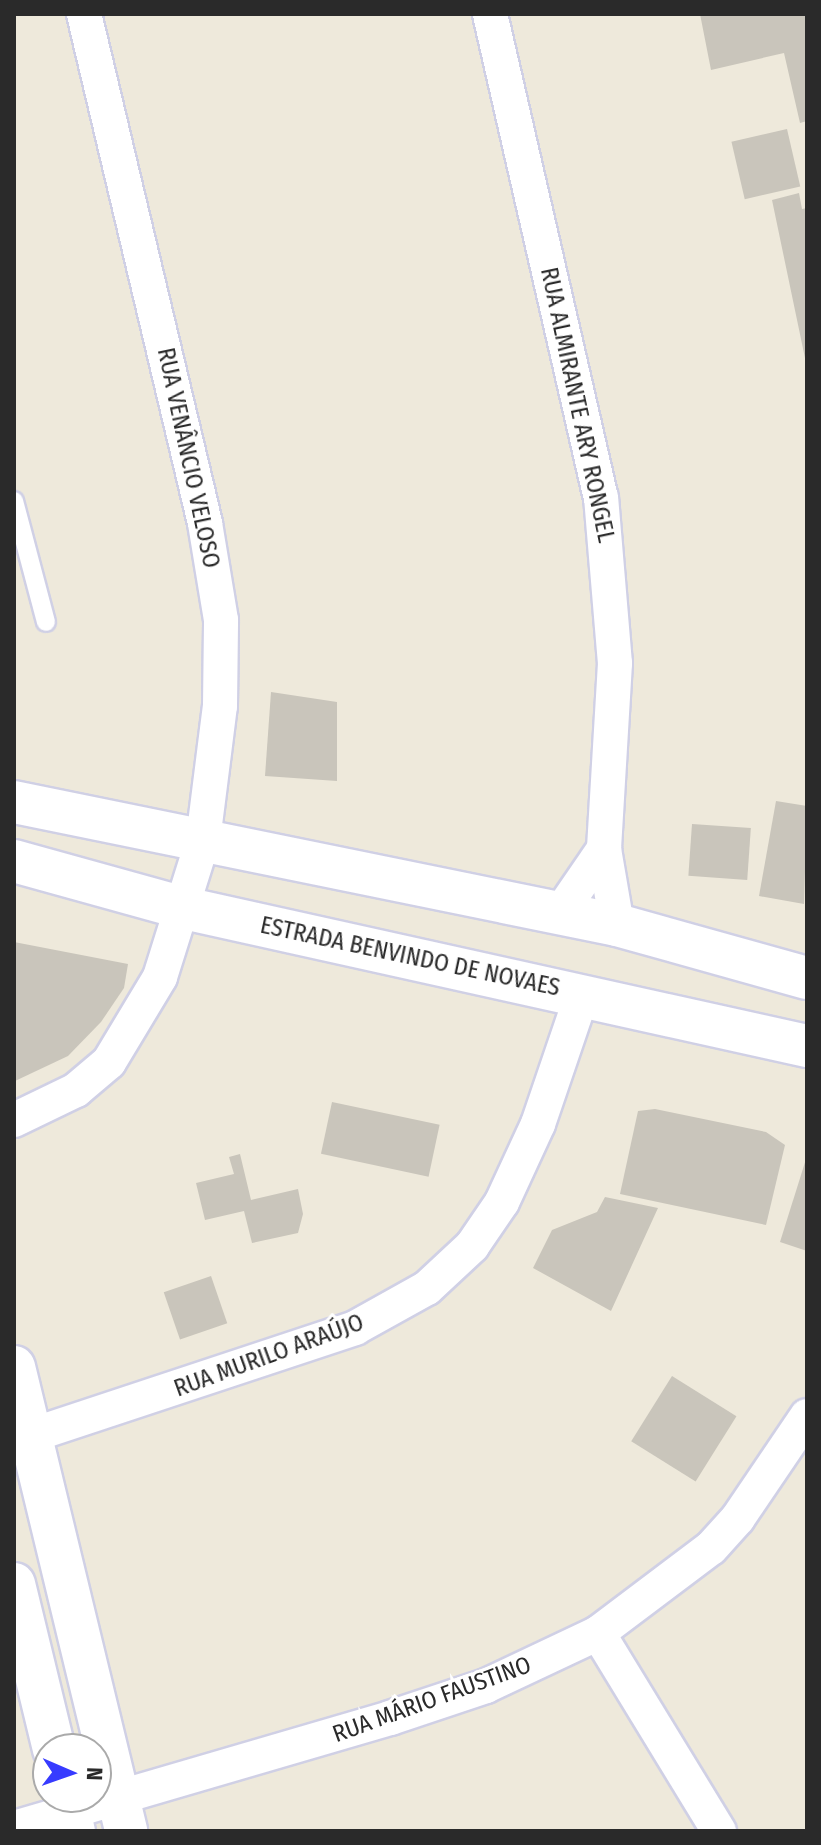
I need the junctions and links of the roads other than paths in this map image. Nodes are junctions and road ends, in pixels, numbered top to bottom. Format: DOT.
graph roads {
  1 [pos="84,14"];
  2 [pos="490,14"];
  3 [pos="14,501"];
  4 [pos="46,622"];
  5 [pos="14,802"];
  6 [pos="203,840"];
  7 [pos="604,849"];
  8 [pos="14,861"];
  9 [pos="184,908"];
  10 [pos="560,913"];
  11 [pos="617,925"];
  12 [pos="807,978"];
  13 [pos="582,995"];
  14 [pos="807,1046"];
  15 [pos="14,1120"];
  16 [pos="14,1367"];
  17 [pos="807,1416"];
  18 [pos="23,1439"];
  19 [pos="14,1584"];
  20 [pos="598,1633"];
  21 [pos="50,1733"];
  22 [pos="66,1813"];
  23 [pos="122,1813"];
  24 [pos="14,1828"];
  25 [pos="719,1831"];
  1 -- 6 [label="street, RUA VENÂNCIO VELOSO"];
  2 -- 7 [label="street, RUA ALMIRANTE ARY RONGEL"];
  3 -- 4 [label="lane"];
  5 -- 6 [label="street"];
  6 -- 9 [label="street, RUA VENÂNCIO VELOSO"];
  6 -- 10 [label="street"];
  7 -- 10 [label="street"];
  7 -- 11 [label="street, RUA ALMIRANTE ARY RONGEL"];
  8 -- 9 [label="street, ESTRADA BENVINDO DE NOVAES"];
  9 -- 13 [label="street, ESTRADA BENVINDO DE NOVAES"];
  9 -- 15 [label="street, RUA VENÂNCIO VELOSO"];
  10 -- 11 [label="street"];
  11 -- 12 [label="street"];
  13 -- 14 [label="street, ESTRADA BENVINDO DE NOVAES"];
  13 -- 18 [label="street, RUA MURILO ARAÚJO"];
  16 -- 18 [label="street"];
  17 -- 20 [label="street, RUA MÁRIO FAUSTINO"];
  18 -- 23 [label="street"];
  19 -- 21 [label="street"];
  20 -- 23 [label="street, RUA MÁRIO FAUSTINO"];
  20 -- 25 [label="street"];
  22 -- 24 [label="street, RUA MÁRIO FAUSTINO"];
}
